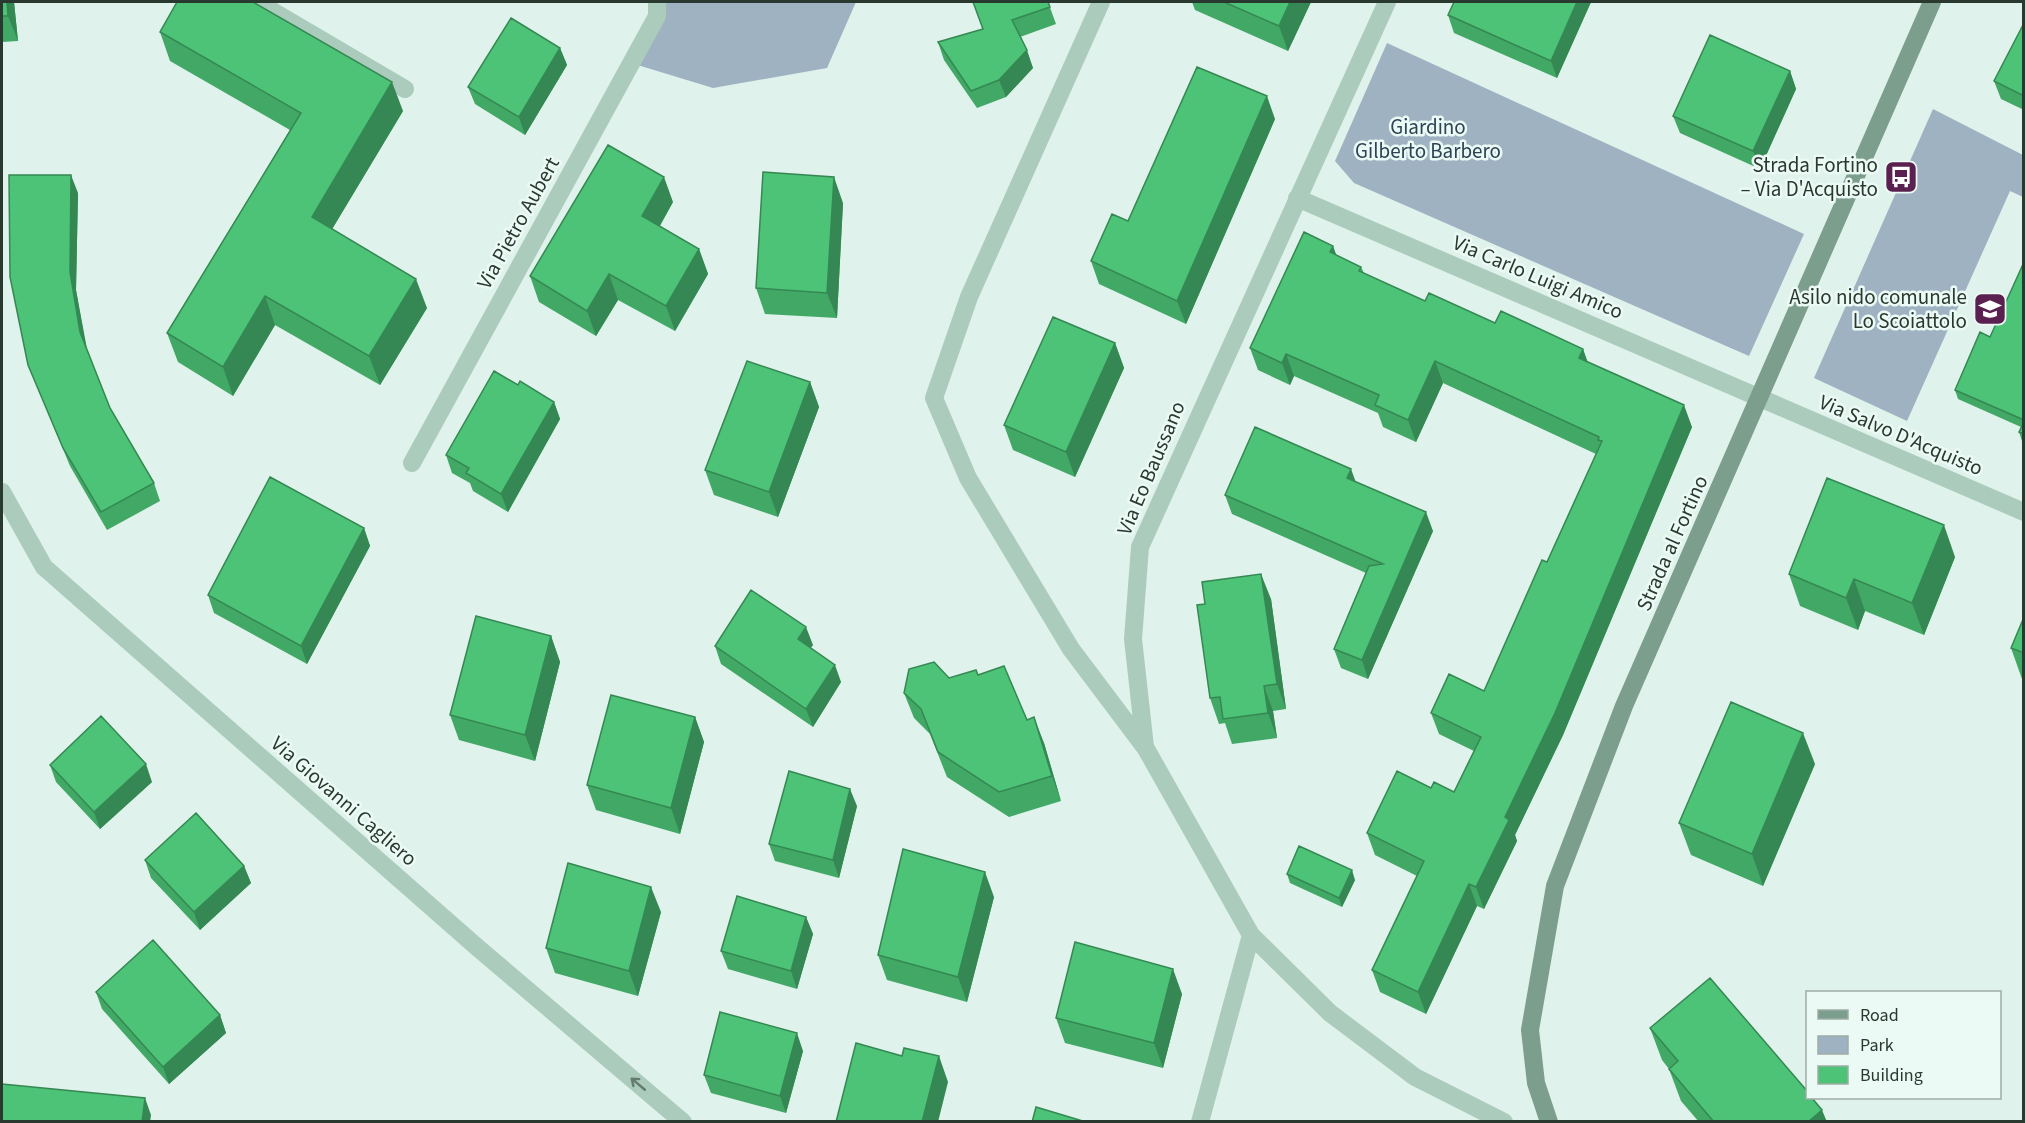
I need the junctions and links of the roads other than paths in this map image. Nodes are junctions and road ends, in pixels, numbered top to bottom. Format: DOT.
graph roads {
  1 [pos="256,2"];
  2 [pos="657,2"];
  3 [pos="1101,2"];
  4 [pos="1386,2"];
  5 [pos="1932,2"];
  6 [pos="405,89"];
  7 [pos="1297,198"];
  8 [pos="1761,398"];
  9 [pos="412,463"];
  10 [pos="2,492"];
  11 [pos="2024,512"];
  12 [pos="1145,747"];
  13 [pos="1251,935"];
  14 [pos="683,1122"];
  15 [pos="1200,1122"];
  16 [pos="1504,1122"];
  17 [pos="1549,1122"];
  1 -- 6 [label="street"];
  2 -- 9 [label="street, Via Pietro Aubert"];
  3 -- 12 [label="street"];
  4 -- 7 [label="street, Via Eo Baussano"];
  5 -- 8 [label="street, Strada al Fortino"];
  7 -- 8 [label="street, Via Carlo Luigi Amico"];
  7 -- 12 [label="street, Via Eo Baussano"];
  8 -- 11 [label="street, Via Salvo D'Acquisto"];
  8 -- 17 [label="street, Strada al Fortino"];
  14 -- 10 [label="street, Via Giovanni Cagliero, one-way"];
  12 -- 13 [label="street, Via Eo Baussano"];
  13 -- 15 [label="street"];
  13 -- 16 [label="street, Via Eo Baussano"];
}
